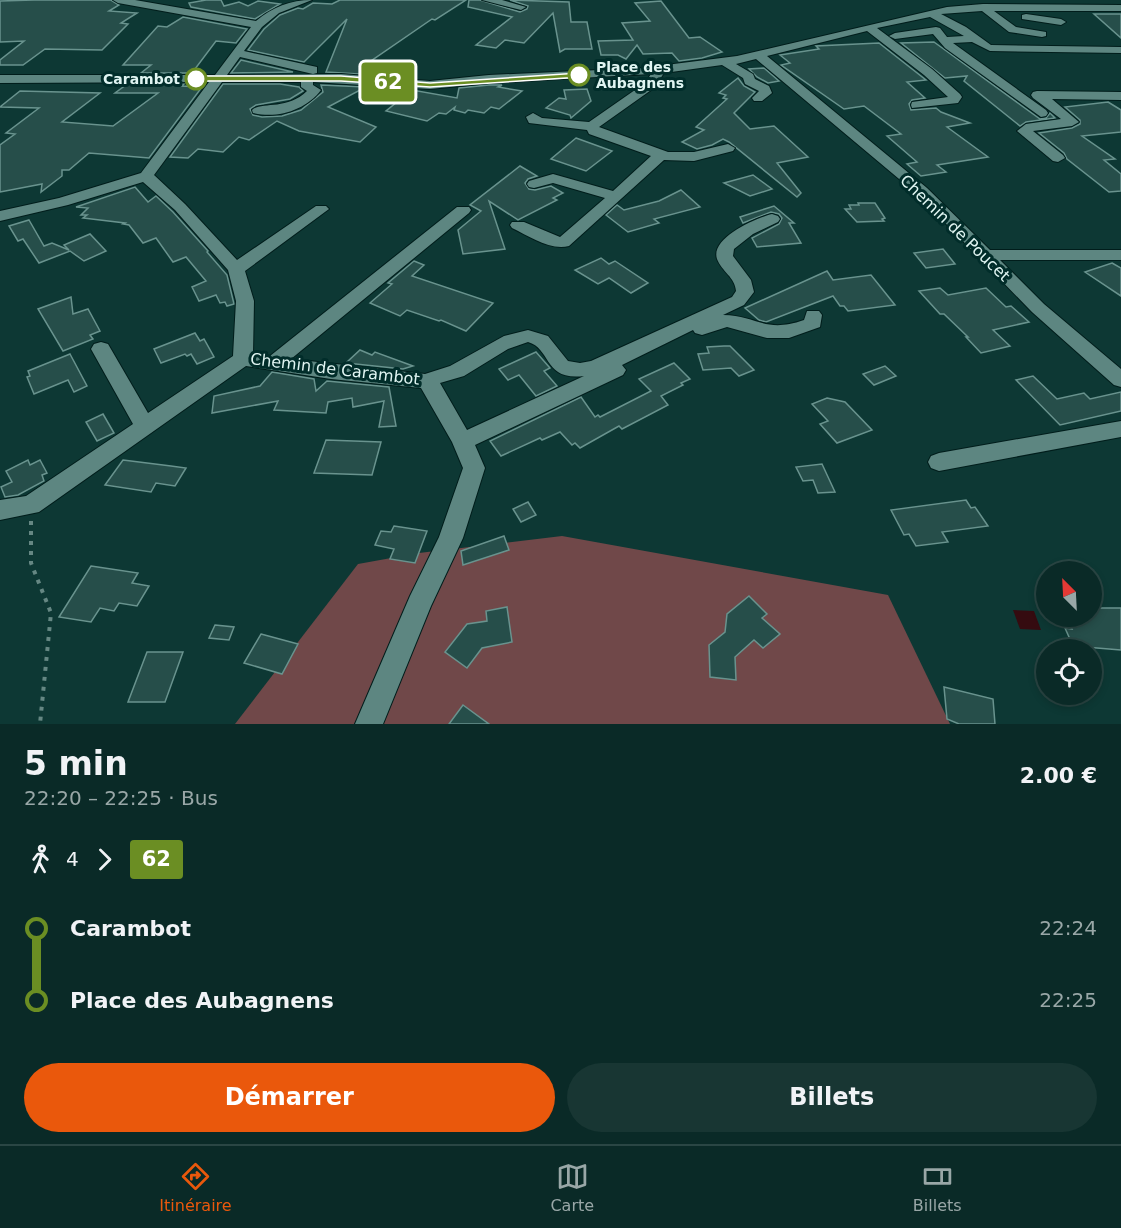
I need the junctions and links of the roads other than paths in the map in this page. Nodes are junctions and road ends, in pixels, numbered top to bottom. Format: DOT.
graph roads {
  1 [pos="118,0"];
  2 [pos="306,0"];
  3 [pos="487,0"];
  4 [pos="962,4"];
  5 [pos="521,7"];
  6 [pos="983,7"];
  7 [pos="1121,8"];
  8 [pos="930,13"];
  9 [pos="997,17"];
  10 [pos="1061,22"];
  11 [pos="258,24"];
  12 [pos="868,27"];
  13 [pos="1042,33"];
  14 [pos="895,36"];
  15 [pos="974,39"];
  16 [pos="944,40"];
  17 [pos="1121,50"];
  18 [pos="236,53"];
  19 [pos="759,55"];
  20 [pos="725,63"];
  21 [pos="659,70"];
  22 [pos="216,78"];
  23 [pos="307,78"];
  24 [pos="341,78"];
  25 [pos="0,79"];
  26 [pos="1016,95"];
  27 [pos="1040,95"];
  28 [pos="1121,96"];
  29 [pos="758,98"];
  30 [pos="917,105"];
  31 [pos="258,110"];
  32 [pos="1041,113"];
  33 [pos="533,117"];
  34 [pos="591,126"];
  35 [pos="728,148"];
  36 [pos="659,154"];
  37 [pos="1058,158"];
  38 [pos="146,176"];
  39 [pos="534,184"];
  40 [pos="615,196"];
  41 [pos="321,209"];
  42 [pos="463,210"];
  43 [pos="0,216"];
  44 [pos="772,219"];
  45 [pos="518,225"];
  46 [pos="984,255"];
  47 [pos="1121,255"];
  48 [pos="236,269"];
  49 [pos="813,315"];
  50 [pos="100,349"];
  51 [pos="243,359"];
  52 [pos="274,363"];
  53 [pos="1121,380"];
  54 [pos="426,381"];
  55 [pos="145,426"];
  56 [pos="1121,429"];
  57 [pos="463,441"];
  58 [pos="939,462"];
  59 [pos="0,510"];
  60 [pos="369,724"];
  1 -- 11 [label="street"];
  2 -- 11 [label="street"];
  3 -- 5 [label="street"];
  4 -- 6 [label="street"];
  4 -- 8 [label="street"];
  6 -- 7 [label="street"];
  6 -- 9 [label="street"];
  8 -- 12 [label="street"];
  8 -- 15 [label="street"];
  9 -- 10 [label="street"];
  9 -- 13 [label="street"];
  11 -- 18 [label="street"];
  12 -- 19 [label="street"];
  12 -- 30 [label="street"];
  14 -- 16 [label="street"];
  15 -- 16 [label="street"];
  15 -- 17 [label="street"];
  16 -- 26 [label="street"];
  18 -- 22 [label="street"];
  18 -- 24 [label="street"];
  19 -- 20 [label="street"];
  19 -- 46 [label="street, Chemin de Poucet"];
  20 -- 21 [label="street"];
  20 -- 29 [label="street"];
  21 -- 24 [label="street"];
  21 -- 34 [label="street"];
  22 -- 23 [label="street"];
  22 -- 25 [label="street"];
  22 -- 38 [label="street"];
  23 -- 24 [label="street"];
  23 -- 31 [label="street"];
  26 -- 27 [label="street"];
  26 -- 32 [label="street"];
  27 -- 28 [label="street"];
  27 -- 37 [label="street"];
  33 -- 34 [label="street"];
  34 -- 36 [label="street"];
  35 -- 36 [label="street"];
  36 -- 40 [label="street"];
  38 -- 43 [label="street"];
  38 -- 48 [label="street, Chemin de Carambot"];
  39 -- 40 [label="street"];
  40 -- 45 [label="street"];
  41 -- 48 [label="street"];
  42 -- 52 [label="street"];
  44 -- 54 [label="street"];
  46 -- 47 [label="street"];
  46 -- 53 [label="street, Chemin de Poucet"];
  48 -- 51 [label="street, Chemin de Carambot"];
  49 -- 57 [label="street"];
  50 -- 55 [label="street"];
  51 -- 52 [label="street, Chemin de Carambot"];
  51 -- 55 [label="street"];
  52 -- 54 [label="street, Chemin de Carambot"];
  54 -- 57 [label="street, Chemin de Carambot"];
  55 -- 59 [label="street"];
  56 -- 58 [label="street"];
  57 -- 60 [label="street, Chemin de Carambot"];
}
